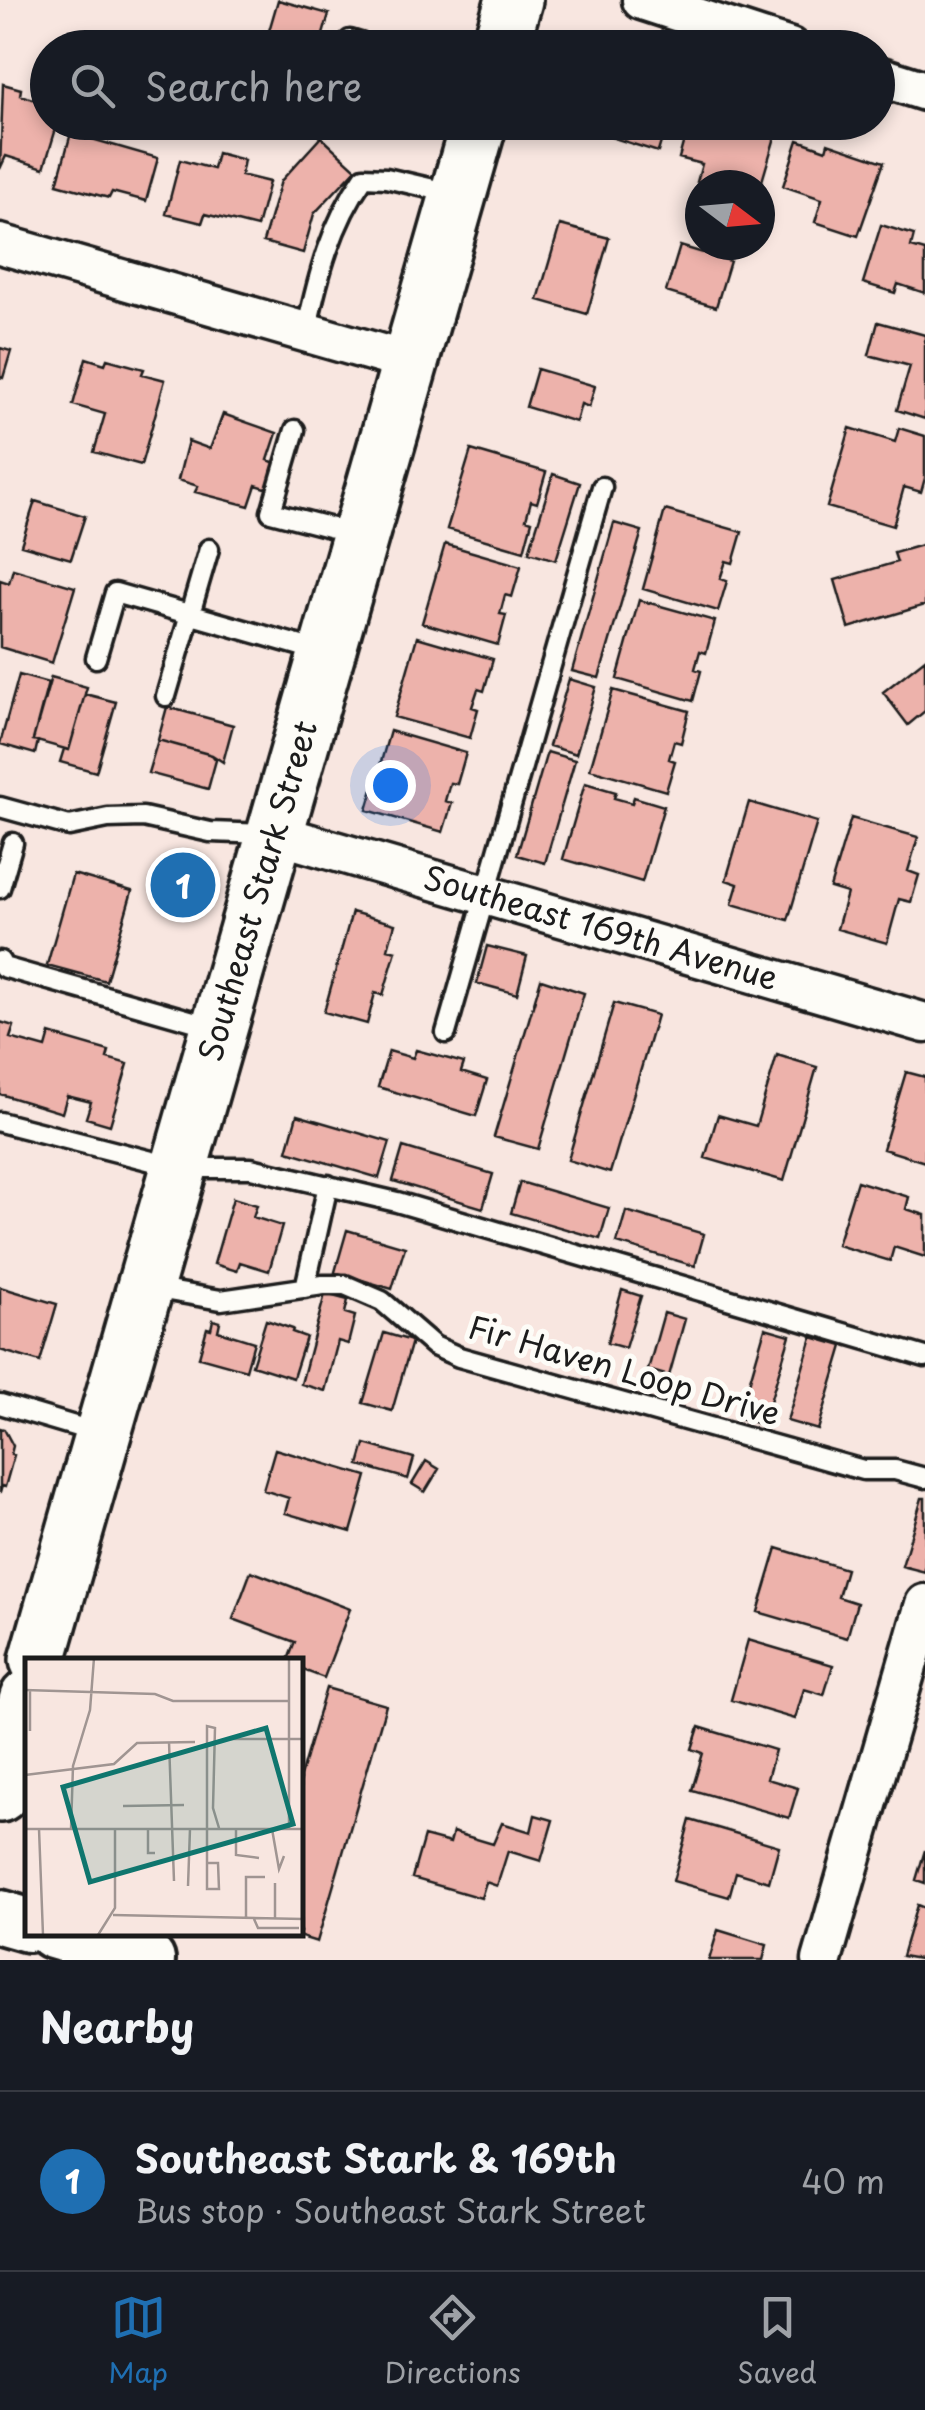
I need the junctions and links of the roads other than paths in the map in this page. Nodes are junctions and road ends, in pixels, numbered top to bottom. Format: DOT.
graph roads {
  1 [pos="514,0"];
  2 [pos="642,0"];
  3 [pos="505,30"];
  4 [pos="734,30"];
  5 [pos="895,81"];
  6 [pos="925,91"];
  7 [pos="474,140"];
  8 [pos="458,195"];
  9 [pos="0,244"];
  10 [pos="306,332"];
  11 [pos="410,362"];
  12 [pos="296,430"];
  13 [pos="602,486"];
  14 [pos="362,536"];
  15 [pos="209,549"];
  16 [pos="190,614"];
  17 [pos="327,654"];
  18 [pos="96,658"];
  19 [pos="166,696"];
  20 [pos="0,807"];
  21 [pos="276,834"];
  22 [pos="13,843"];
  23 [pos="0,888"];
  24 [pos="486,895"];
  25 [pos="0,960"];
  26 [pos="925,1023"];
  27 [pos="220,1029"];
  28 [pos="446,1033"];
  29 [pos="0,1122"];
  30 [pos="180,1168"];
  31 [pos="328,1185"];
  32 [pos="146,1287"];
  33 [pos="305,1288"];
  34 [pos="925,1357"];
  35 [pos="0,1404"];
  36 [pos="103,1434"];
  37 [pos="925,1478"];
  38 [pos="925,1604"];
  39 [pos="39,1658"];
  40 [pos="25,1707"];
  41 [pos="4,1768"];
  42 [pos="0,1917"];
  43 [pos="25,1924"];
  44 [pos="63,1935"];
  45 [pos="148,1960"];
  46 [pos="822,1960"];
  1 -- 3 [label="main road"];
  2 -- 4 [label="street"];
  5 -- 6 [label="street"];
  7 -- 8 [label="main road, Southeast Stark Street"];
  8 -- 10 [label="lane"];
  8 -- 11 [label="main road, Southeast Stark Street"];
  9 -- 10 [label="street"];
  10 -- 11 [label="street"];
  11 -- 14 [label="main road, Southeast Stark Street"];
  12 -- 14 [label="lane"];
  13 -- 24 [label="lane"];
  14 -- 17 [label="main road, Southeast Stark Street"];
  15 -- 16 [label="lane"];
  16 -- 17 [label="lane"];
  16 -- 18 [label="lane"];
  16 -- 19 [label="lane"];
  17 -- 21 [label="main road, Southeast Stark Street"];
  20 -- 21 [label="lane"];
  21 -- 24 [label="street, Southeast 169th Avenue"];
  21 -- 27 [label="main road, Southeast Stark Street"];
  22 -- 23 [label="lane"];
  24 -- 26 [label="street, Southeast 169th Avenue"];
  24 -- 28 [label="lane"];
  25 -- 27 [label="lane"];
  27 -- 30 [label="main road, Southeast Stark Street"];
  29 -- 30 [label="lane"];
  30 -- 31 [label="lane"];
  30 -- 32 [label="main road, Southeast Stark Street"];
  31 -- 33 [label="lane"];
  31 -- 34 [label="lane"];
  32 -- 33 [label="lane, Fir Haven Loop Drive"];
  32 -- 36 [label="main road, Southeast Stark Street"];
  33 -- 37 [label="lane, Fir Haven Loop Drive"];
  35 -- 36 [label="lane"];
  36 -- 39 [label="main road, Southeast Stark Street"];
  38 -- 46 [label="street"];
  40 -- 41 [label="main road"];
  42 -- 43 [label="street"];
  44 -- 45 [label="street"];
}
